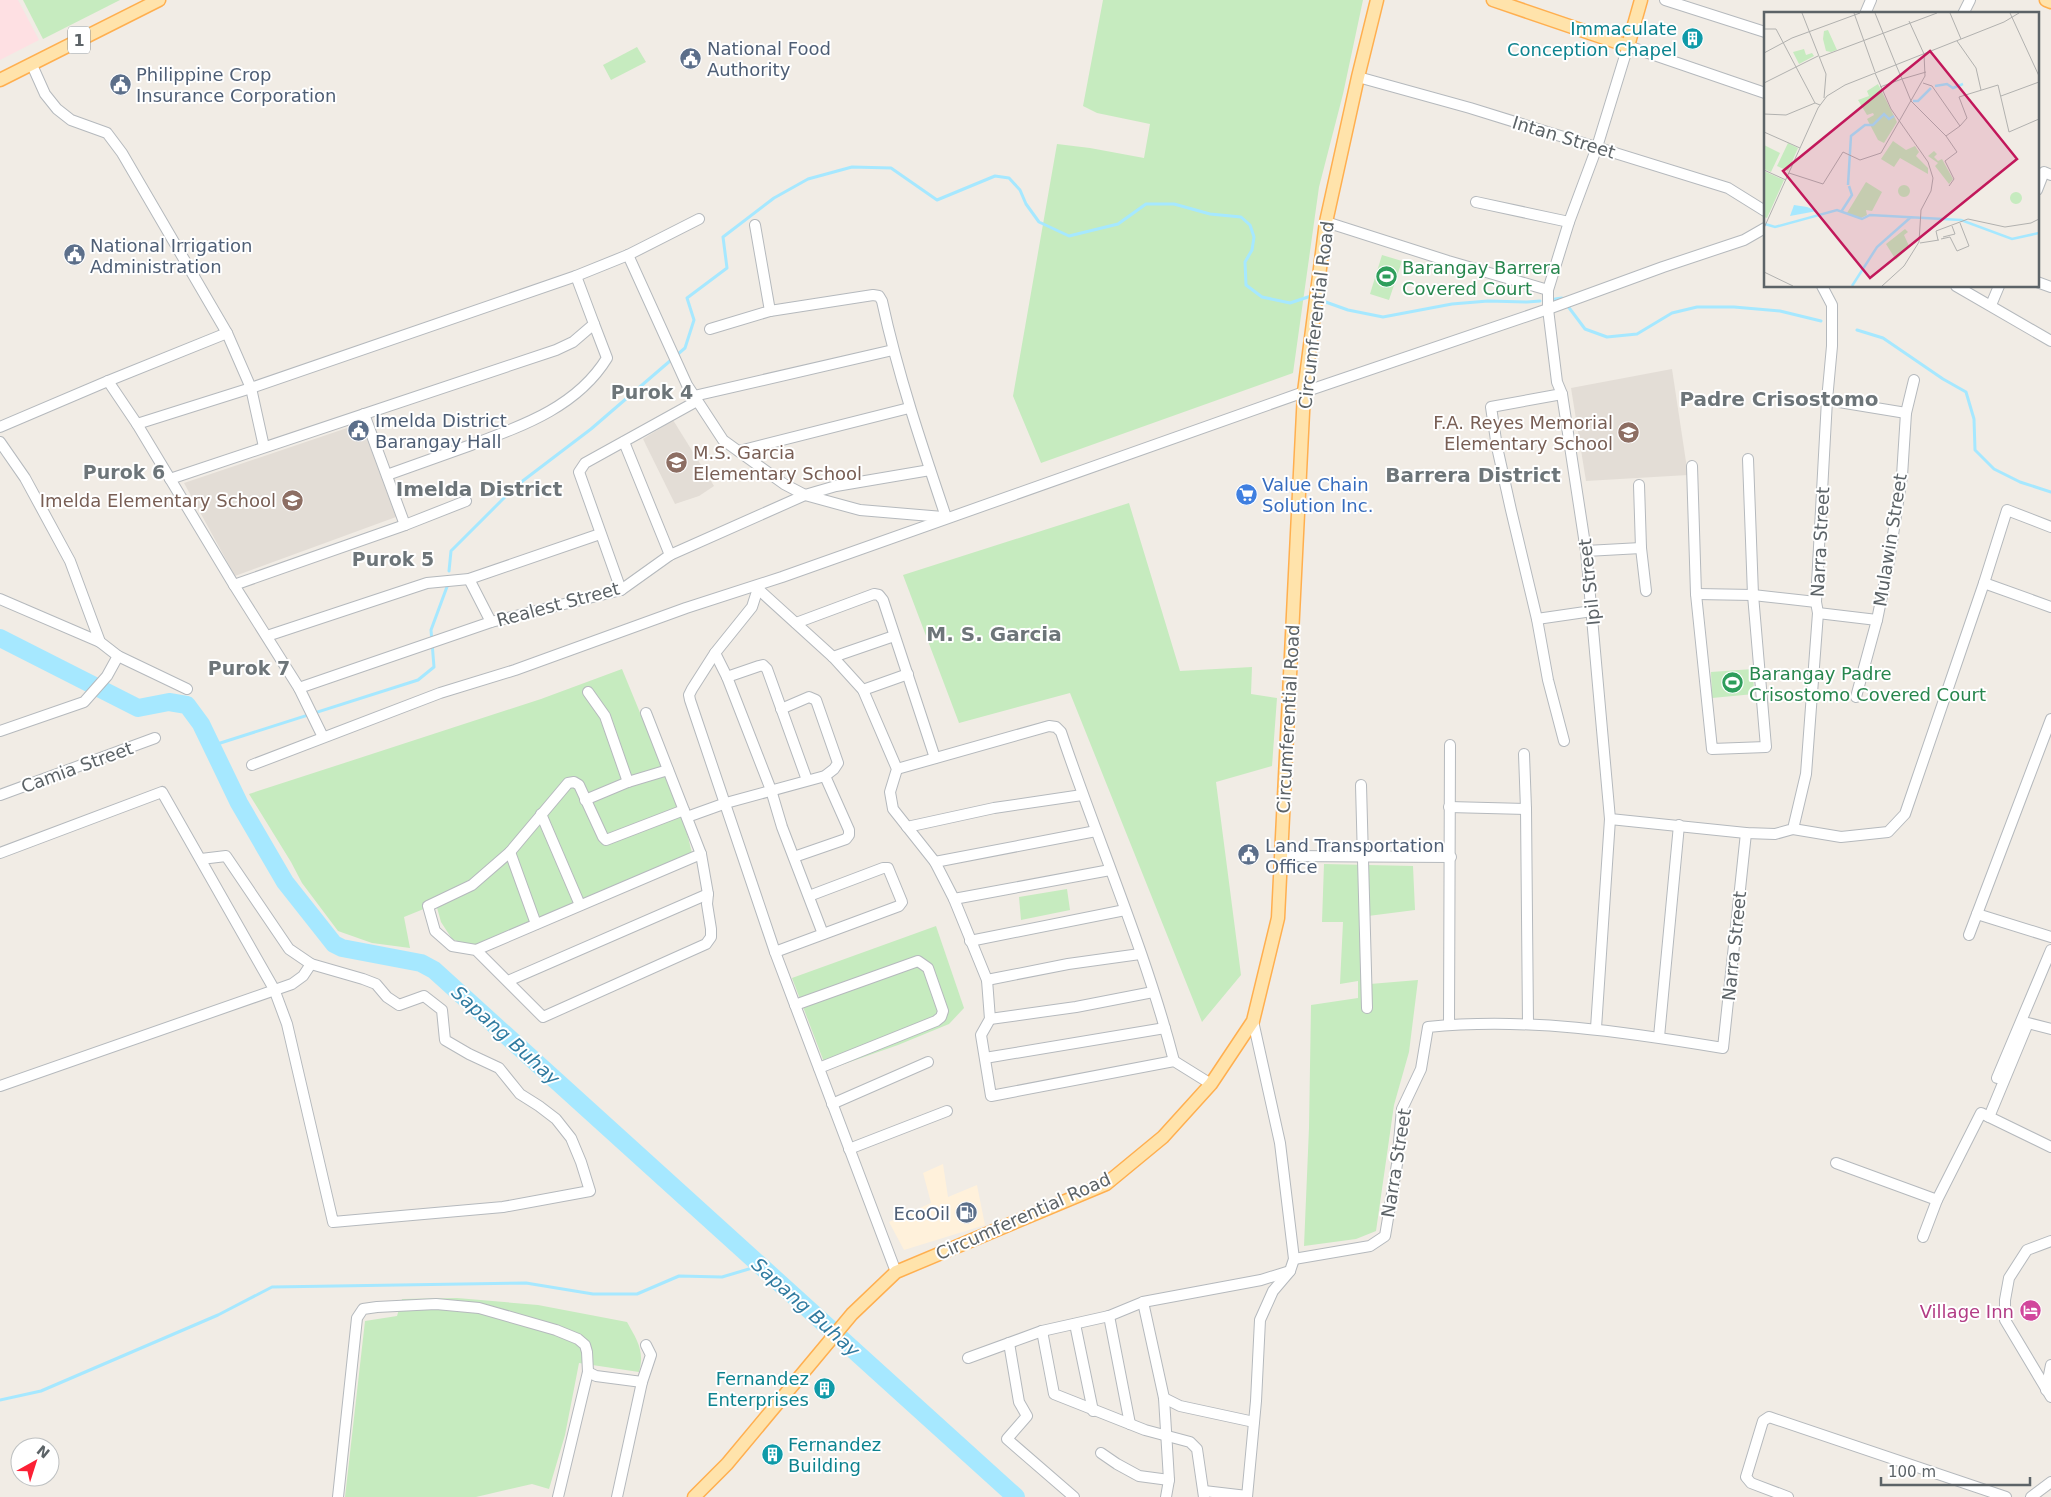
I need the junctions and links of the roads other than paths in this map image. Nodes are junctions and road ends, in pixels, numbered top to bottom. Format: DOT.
graph roads {
  1 [pos="159,0"];
  2 [pos="1377,0"];
  3 [pos="1493,0"];
  4 [pos="1642,0"];
  5 [pos="1665,0"];
  6 [pos="1871,0"];
  7 [pos="1970,0"];
  8 [pos="2046,0"];
  9 [pos="2051,2"];
  10 [pos="1866,12"];
  11 [pos="1964,12"];
  12 [pos="1764,32"];
  13 [pos="1628,46"];
  14 [pos="32,65"];
  15 [pos="1358,77"];
  16 [pos="0,80"];
  17 [pos="1764,93"];
  18 [pos="1597,147"];
  19 [pos="2051,175"];
  20 [pos="2038,187"];
  21 [pos="1476,202"];
  22 [pos="1764,210"];
  23 [pos="699,219"];
  24 [pos="1326,222"];
  25 [pos="1569,222"];
  26 [pos="755,225"];
  27 [pos="1764,229"];
  28 [pos="628,255"];
  29 [pos="576,276"];
  30 [pos="2038,282"];
  31 [pos="2051,287"];
  32 [pos="1823,288"];
  33 [pos="1960,288"];
  34 [pos="1998,288"];
  35 [pos="1548,290"];
  36 [pos="1991,305"];
  37 [pos="1548,309"];
  38 [pos="770,311"];
  39 [pos="594,324"];
  40 [pos="710,329"];
  41 [pos="227,333"];
  42 [pos="2051,341"];
  43 [pos="893,350"];
  44 [pos="1914,380"];
  45 [pos="108,381"];
  46 [pos="251,388"];
  47 [pos="1304,392"];
  48 [pos="1562,394"];
  49 [pos="696,399"];
  50 [pos="1827,400"];
  51 [pos="909,408"];
  52 [pos="1906,413"];
  53 [pos="364,414"];
  54 [pos="137,424"];
  55 [pos="0,427"];
  56 [pos="0,442"];
  57 [pos="624,442"];
  58 [pos="264,447"];
  59 [pos="739,451"];
  60 [pos="1748,459"];
  61 [pos="1692,466"];
  62 [pos="930,470"];
  63 [pos="388,475"];
  64 [pos="170,479"];
  65 [pos="1639,485"];
  66 [pos="805,495"];
  67 [pos="466,501"];
  68 [pos="946,518"];
  69 [pos="405,525"];
  70 [pos="2051,527"];
  71 [pos="600,534"];
  72 [pos="1641,548"];
  73 [pos="1586,551"];
  74 [pos="670,555"];
  75 [pos="469,579"];
  76 [pos="1984,583"];
  77 [pos="234,585"];
  78 [pos="758,586"];
  79 [pos="621,590"];
  80 [pos="1646,591"];
  81 [pos="1696,594"];
  82 [pos="1753,596"];
  83 [pos="0,599"];
  84 [pos="2051,607"];
  85 [pos="1817,608"];
  86 [pos="1592,611"];
  87 [pos="1537,619"];
  88 [pos="1877,620"];
  89 [pos="491,622"];
  90 [pos="796,623"];
  91 [pos="266,636"];
  92 [pos="894,636"];
  93 [pos="100,642"];
  94 [pos="715,653"];
  95 [pos="118,656"];
  96 [pos="833,657"];
  97 [pos="908,674"];
  98 [pos="726,677"];
  99 [pos="299,688"];
  100 [pos="187,689"];
  101 [pos="863,690"];
  102 [pos="588,692"];
  103 [pos="1856,697"];
  104 [pos="781,709"];
  105 [pos="646,713"];
  106 [pos="2051,719"];
  107 [pos="0,731"];
  108 [pos="323,737"];
  109 [pos="155,738"];
  110 [pos="1564,741"];
  111 [pos="1450,745"];
  112 [pos="1524,754"];
  113 [pos="935,758"];
  114 [pos="252,765"];
  115 [pos="896,769"];
  116 [pos="668,770"];
  117 [pos="825,776"];
  118 [pos="807,780"];
  119 [pos="628,782"];
  120 [pos="1361,785"];
  121 [pos="771,790"];
  122 [pos="0,795"];
  123 [pos="1082,795"];
  124 [pos="585,800"];
  125 [pos="726,803"];
  126 [pos="1450,807"];
  127 [pos="1526,809"];
  128 [pos="541,814"];
  129 [pos="685,814"];
  130 [pos="1610,819"];
  131 [pos="1679,825"];
  132 [pos="907,827"];
  133 [pos="1793,829"];
  134 [pos="1096,831"];
  135 [pos="1746,833"];
  136 [pos="510,852"];
  137 [pos="0,853"];
  138 [pos="701,854"];
  139 [pos="1282,856"];
  140 [pos="794,857"];
  141 [pos="1363,857"];
  142 [pos="1451,857"];
  143 [pos="201,859"];
  144 [pos="935,862"];
  145 [pos="1110,870"];
  146 [pos="708,894"];
  147 [pos="809,896"];
  148 [pos="954,899"];
  149 [pos="580,905"];
  150 [pos="1125,910"];
  151 [pos="1977,914"];
  152 [pos="536,924"];
  153 [pos="823,934"];
  154 [pos="1969,935"];
  155 [pos="2051,937"];
  156 [pos="970,941"];
  157 [pos="476,950"];
  158 [pos="2051,950"];
  159 [pos="775,952"];
  160 [pos="1140,954"];
  161 [pos="311,964"];
  162 [pos="987,980"];
  163 [pos="508,981"];
  164 [pos="274,989"];
  165 [pos="1153,992"];
  166 [pos="795,1005"];
  167 [pos="1367,1008"];
  168 [pos="990,1019"];
  169 [pos="1253,1021"];
  170 [pos="1528,1024"];
  171 [pos="1449,1025"];
  172 [pos="1165,1028"];
  173 [pos="1596,1028"];
  174 [pos="2051,1029"];
  175 [pos="1659,1037"];
  176 [pos="984,1058"];
  177 [pos="928,1062"];
  178 [pos="1174,1062"];
  179 [pos="819,1068"];
  180 [pos="1997,1078"];
  181 [pos="1211,1084"];
  182 [pos="0,1086"];
  183 [pos="832,1104"];
  184 [pos="947,1111"];
  185 [pos="1989,1117"];
  186 [pos="2050,1144"];
  187 [pos="849,1148"];
  188 [pos="1836,1163"];
  189 [pos="1938,1200"];
  190 [pos="1923,1237"];
  191 [pos="2051,1242"];
  192 [pos="1294,1258"];
  193 [pos="1290,1271"];
  194 [pos="896,1272"];
  195 [pos="1143,1302"];
  196 [pos="1108,1316"];
  197 [pos="1075,1324"];
  198 [pos="1042,1331"];
  199 [pos="1009,1342"];
  200 [pos="646,1345"];
  201 [pos="968,1358"];
  202 [pos="2051,1365"];
  203 [pos="588,1372"];
  204 [pos="642,1382"];
  205 [pos="2049,1394"];
  206 [pos="1164,1398"];
  207 [pos="1093,1411"];
  208 [pos="1254,1422"];
  209 [pos="1130,1424"];
  210 [pos="1167,1435"];
  211 [pos="1100,1453"];
  212 [pos="1169,1480"];
  213 [pos="2051,1482"];
  214 [pos="1204,1494"];
  215 [pos="1247,1496"];
  216 [pos="338,1497"];
  217 [pos="558,1497"];
  218 [pos="617,1497"];
  219 [pos="694,1497"];
  220 [pos="1074,1497"];
  221 [pos="1166,1497"];
  222 [pos="1788,1497"];
  223 [pos="2006,1497"];
  224 [pos="2031,1497"];
  1 -- 14 [label="main road, 1"];
  2 -- 15 [label="main road, Circumferential Road"];
  3 -- 13 [label="main road"];
  4 -- 13 [label="main road"];
  5 -- 12 [label="street"];
  6 -- 10 [label="street"];
  7 -- 11 [label="street"];
  8 -- 9 [label="main road"];
  13 -- 17 [label="street"];
  13 -- 18 [label="street, Ipil Street"];
  14 -- 16 [label="main road, 1"];
  14 -- 41 [label="street"];
  15 -- 18 [label="street, Intan Street"];
  15 -- 24 [label="main road, Circumferential Road"];
  18 -- 22 [label="street, Intan Street"];
  18 -- 25 [label="street, Ipil Street"];
  19 -- 20 [label="street"];
  21 -- 25 [label="street"];
  23 -- 28 [label="street"];
  24 -- 35 [label="street"];
  24 -- 47 [label="main road, Circumferential Road"];
  25 -- 35 [label="street, Ipil Street"];
  26 -- 38 [label="street"];
  27 -- 37 [label="street"];
  28 -- 29 [label="street"];
  28 -- 49 [label="street"];
  29 -- 39 [label="street"];
  29 -- 46 [label="street"];
  30 -- 31 [label="street"];
  32 -- 50 [label="street, Narra Street"];
  33 -- 36 [label="street"];
  34 -- 36 [label="street"];
  35 -- 37 [label="street, Ipil Street"];
  36 -- 42 [label="street"];
  37 -- 47 [label="street"];
  37 -- 48 [label="street, Ipil Street"];
  38 -- 40 [label="street"];
  38 -- 43 [label="street"];
  39 -- 53 [label="street"];
  39 -- 63 [label="street"];
  41 -- 45 [label="street"];
  41 -- 46 [label="street"];
  43 -- 49 [label="street"];
  43 -- 51 [label="street"];
  44 -- 52 [label="street, Mulawin Street"];
  45 -- 54 [label="street"];
  45 -- 55 [label="street"];
  46 -- 54 [label="street"];
  46 -- 58 [label="street"];
  47 -- 68 [label="street"];
  47 -- 139 [label="main road, Circumferential Road"];
  48 -- 73 [label="street, Ipil Street"];
  48 -- 87 [label="street"];
  49 -- 57 [label="street"];
  49 -- 59 [label="street"];
  50 -- 52 [label="street"];
  50 -- 85 [label="street, Narra Street"];
  51 -- 59 [label="street"];
  51 -- 62 [label="street"];
  52 -- 88 [label="street, Mulawin Street"];
  53 -- 58 [label="street"];
  53 -- 63 [label="street"];
  54 -- 64 [label="street"];
  56 -- 93 [label="street"];
  57 -- 71 [label="street"];
  57 -- 74 [label="street"];
  58 -- 64 [label="street"];
  59 -- 66 [label="street"];
  60 -- 82 [label="street"];
  61 -- 81 [label="street"];
  62 -- 66 [label="street, Realest Street"];
  62 -- 68 [label="street"];
  63 -- 69 [label="street"];
  64 -- 77 [label="street"];
  65 -- 72 [label="street"];
  66 -- 68 [label="street"];
  66 -- 74 [label="street, Realest Street"];
  67 -- 69 [label="street"];
  68 -- 78 [label="street"];
  69 -- 77 [label="street"];
  70 -- 76 [label="street"];
  71 -- 75 [label="street"];
  71 -- 79 [label="street"];
  72 -- 73 [label="street"];
  72 -- 80 [label="street"];
  73 -- 86 [label="street, Ipil Street"];
  74 -- 79 [label="street, Realest Street"];
  75 -- 89 [label="street"];
  75 -- 91 [label="street"];
  76 -- 84 [label="street"];
  76 -- 133 [label="street"];
  77 -- 91 [label="street"];
  78 -- 90 [label="street"];
  78 -- 94 [label="street"];
  78 -- 108 [label="street"];
  79 -- 89 [label="street, Realest Street"];
  81 -- 82 [label="street"];
  81 -- 82 [label="street"];
  82 -- 85 [label="street"];
  83 -- 93 [label="street"];
  85 -- 88 [label="street"];
  85 -- 133 [label="street, Narra Street"];
  86 -- 87 [label="street"];
  86 -- 130 [label="street, Ipil Street"];
  87 -- 110 [label="street"];
  88 -- 103 [label="street, Mulawin Street"];
  89 -- 99 [label="street, Realest Street"];
  90 -- 92 [label="street"];
  90 -- 96 [label="street"];
  91 -- 99 [label="street"];
  92 -- 96 [label="street"];
  92 -- 97 [label="street"];
  93 -- 95 [label="street"];
  94 -- 98 [label="street"];
  94 -- 125 [label="street"];
  95 -- 100 [label="street"];
  95 -- 107 [label="street"];
  96 -- 101 [label="street"];
  97 -- 101 [label="street"];
  97 -- 113 [label="street"];
  98 -- 104 [label="street"];
  98 -- 121 [label="street"];
  99 -- 108 [label="street"];
  101 -- 115 [label="street"];
  102 -- 119 [label="street"];
  104 -- 117 [label="street"];
  104 -- 118 [label="street"];
  105 -- 116 [label="street"];
  106 -- 151 [label="street"];
  108 -- 114 [label="street"];
  109 -- 122 [label="street, Camia Street"];
  111 -- 126 [label="street"];
  112 -- 127 [label="street"];
  113 -- 115 [label="street"];
  113 -- 123 [label="street"];
  115 -- 132 [label="street"];
  116 -- 119 [label="street"];
  116 -- 129 [label="street"];
  117 -- 118 [label="street"];
  117 -- 140 [label="street"];
  118 -- 121 [label="street"];
  119 -- 124 [label="street"];
  120 -- 141 [label="street"];
  121 -- 125 [label="street"];
  121 -- 140 [label="street"];
  123 -- 132 [label="street"];
  123 -- 134 [label="street"];
  124 -- 128 [label="street"];
  124 -- 129 [label="street"];
  125 -- 129 [label="street"];
  125 -- 159 [label="street"];
  126 -- 127 [label="street"];
  126 -- 142 [label="street"];
  127 -- 170 [label="street"];
  128 -- 136 [label="street"];
  128 -- 149 [label="street"];
  129 -- 138 [label="street"];
  130 -- 131 [label="street"];
  130 -- 173 [label="street, Ipil Street"];
  131 -- 135 [label="street"];
  131 -- 175 [label="street"];
  132 -- 144 [label="street"];
  133 -- 135 [label="street"];
  134 -- 144 [label="street"];
  134 -- 145 [label="street"];
  135 -- 175 [label="street, Narra Street"];
  136 -- 152 [label="street"];
  136 -- 157 [label="street"];
  137 -- 143 [label="street"];
  138 -- 146 [label="street"];
  138 -- 149 [label="street"];
  139 -- 141 [label="street"];
  139 -- 169 [label="main road, Circumferential Road"];
  140 -- 147 [label="street"];
  141 -- 142 [label="street"];
  141 -- 167 [label="street"];
  142 -- 171 [label="street"];
  143 -- 161 [label="street"];
  143 -- 164 [label="street"];
  144 -- 148 [label="street"];
  145 -- 148 [label="street"];
  145 -- 150 [label="street"];
  146 -- 163 [label="street"];
  146 -- 163 [label="street"];
  147 -- 153 [label="street"];
  147 -- 153 [label="street"];
  148 -- 156 [label="street"];
  149 -- 152 [label="street"];
  150 -- 156 [label="street"];
  150 -- 160 [label="street"];
  151 -- 154 [label="street"];
  151 -- 155 [label="street"];
  152 -- 157 [label="street"];
  153 -- 159 [label="street"];
  156 -- 162 [label="street"];
  157 -- 163 [label="street"];
  158 -- 180 [label="street"];
  159 -- 166 [label="street"];
  160 -- 162 [label="street"];
  160 -- 165 [label="street"];
  161 -- 164 [label="street"];
  161 -- 164 [label="street"];
  162 -- 168 [label="street"];
  164 -- 182 [label="street"];
  165 -- 168 [label="street"];
  165 -- 172 [label="street"];
  166 -- 179 [label="street"];
  166 -- 179 [label="street"];
  168 -- 176 [label="street"];
  169 -- 181 [label="main road, Circumferential Road"];
  169 -- 192 [label="street"];
  170 -- 171 [label="street, Narra Street"];
  170 -- 173 [label="street, Narra Street"];
  171 -- 192 [label="street, Narra Street"];
  172 -- 176 [label="street"];
  172 -- 178 [label="street"];
  173 -- 175 [label="street, Narra Street"];
  174 -- 185 [label="street"];
  176 -- 178 [label="street"];
  177 -- 183 [label="street"];
  178 -- 181 [label="street"];
  179 -- 183 [label="street"];
  181 -- 194 [label="main road, Circumferential Road"];
  183 -- 187 [label="street"];
  184 -- 187 [label="street"];
  185 -- 186 [label="street"];
  185 -- 189 [label="street"];
  187 -- 194 [label="street"];
  188 -- 189 [label="street"];
  189 -- 190 [label="street"];
  191 -- 205 [label="street"];
  192 -- 193 [label="street"];
  193 -- 195 [label="street"];
  193 -- 208 [label="street"];
  194 -- 219 [label="main road, Circumferential Road"];
  195 -- 196 [label="street"];
  195 -- 206 [label="street"];
  196 -- 197 [label="street"];
  196 -- 209 [label="street"];
  197 -- 198 [label="street"];
  197 -- 207 [label="street"];
  198 -- 199 [label="street"];
  198 -- 207 [label="street"];
  199 -- 201 [label="street"];
  199 -- 220 [label="street"];
  200 -- 204 [label="street"];
  202 -- 205 [label="street"];
  203 -- 204 [label="street"];
  203 -- 216 [label="street"];
  203 -- 217 [label="street"];
  204 -- 218 [label="street"];
  206 -- 208 [label="street"];
  206 -- 210 [label="street"];
  207 -- 209 [label="street"];
  208 -- 215 [label="street"];
  209 -- 210 [label="street"];
  210 -- 212 [label="street"];
  210 -- 214 [label="street"];
  211 -- 212 [label="street"];
  212 -- 221 [label="street"];
  213 -- 224 [label="street"];
  214 -- 215 [label="street"];
  222 -- 223 [label="street"];
}
